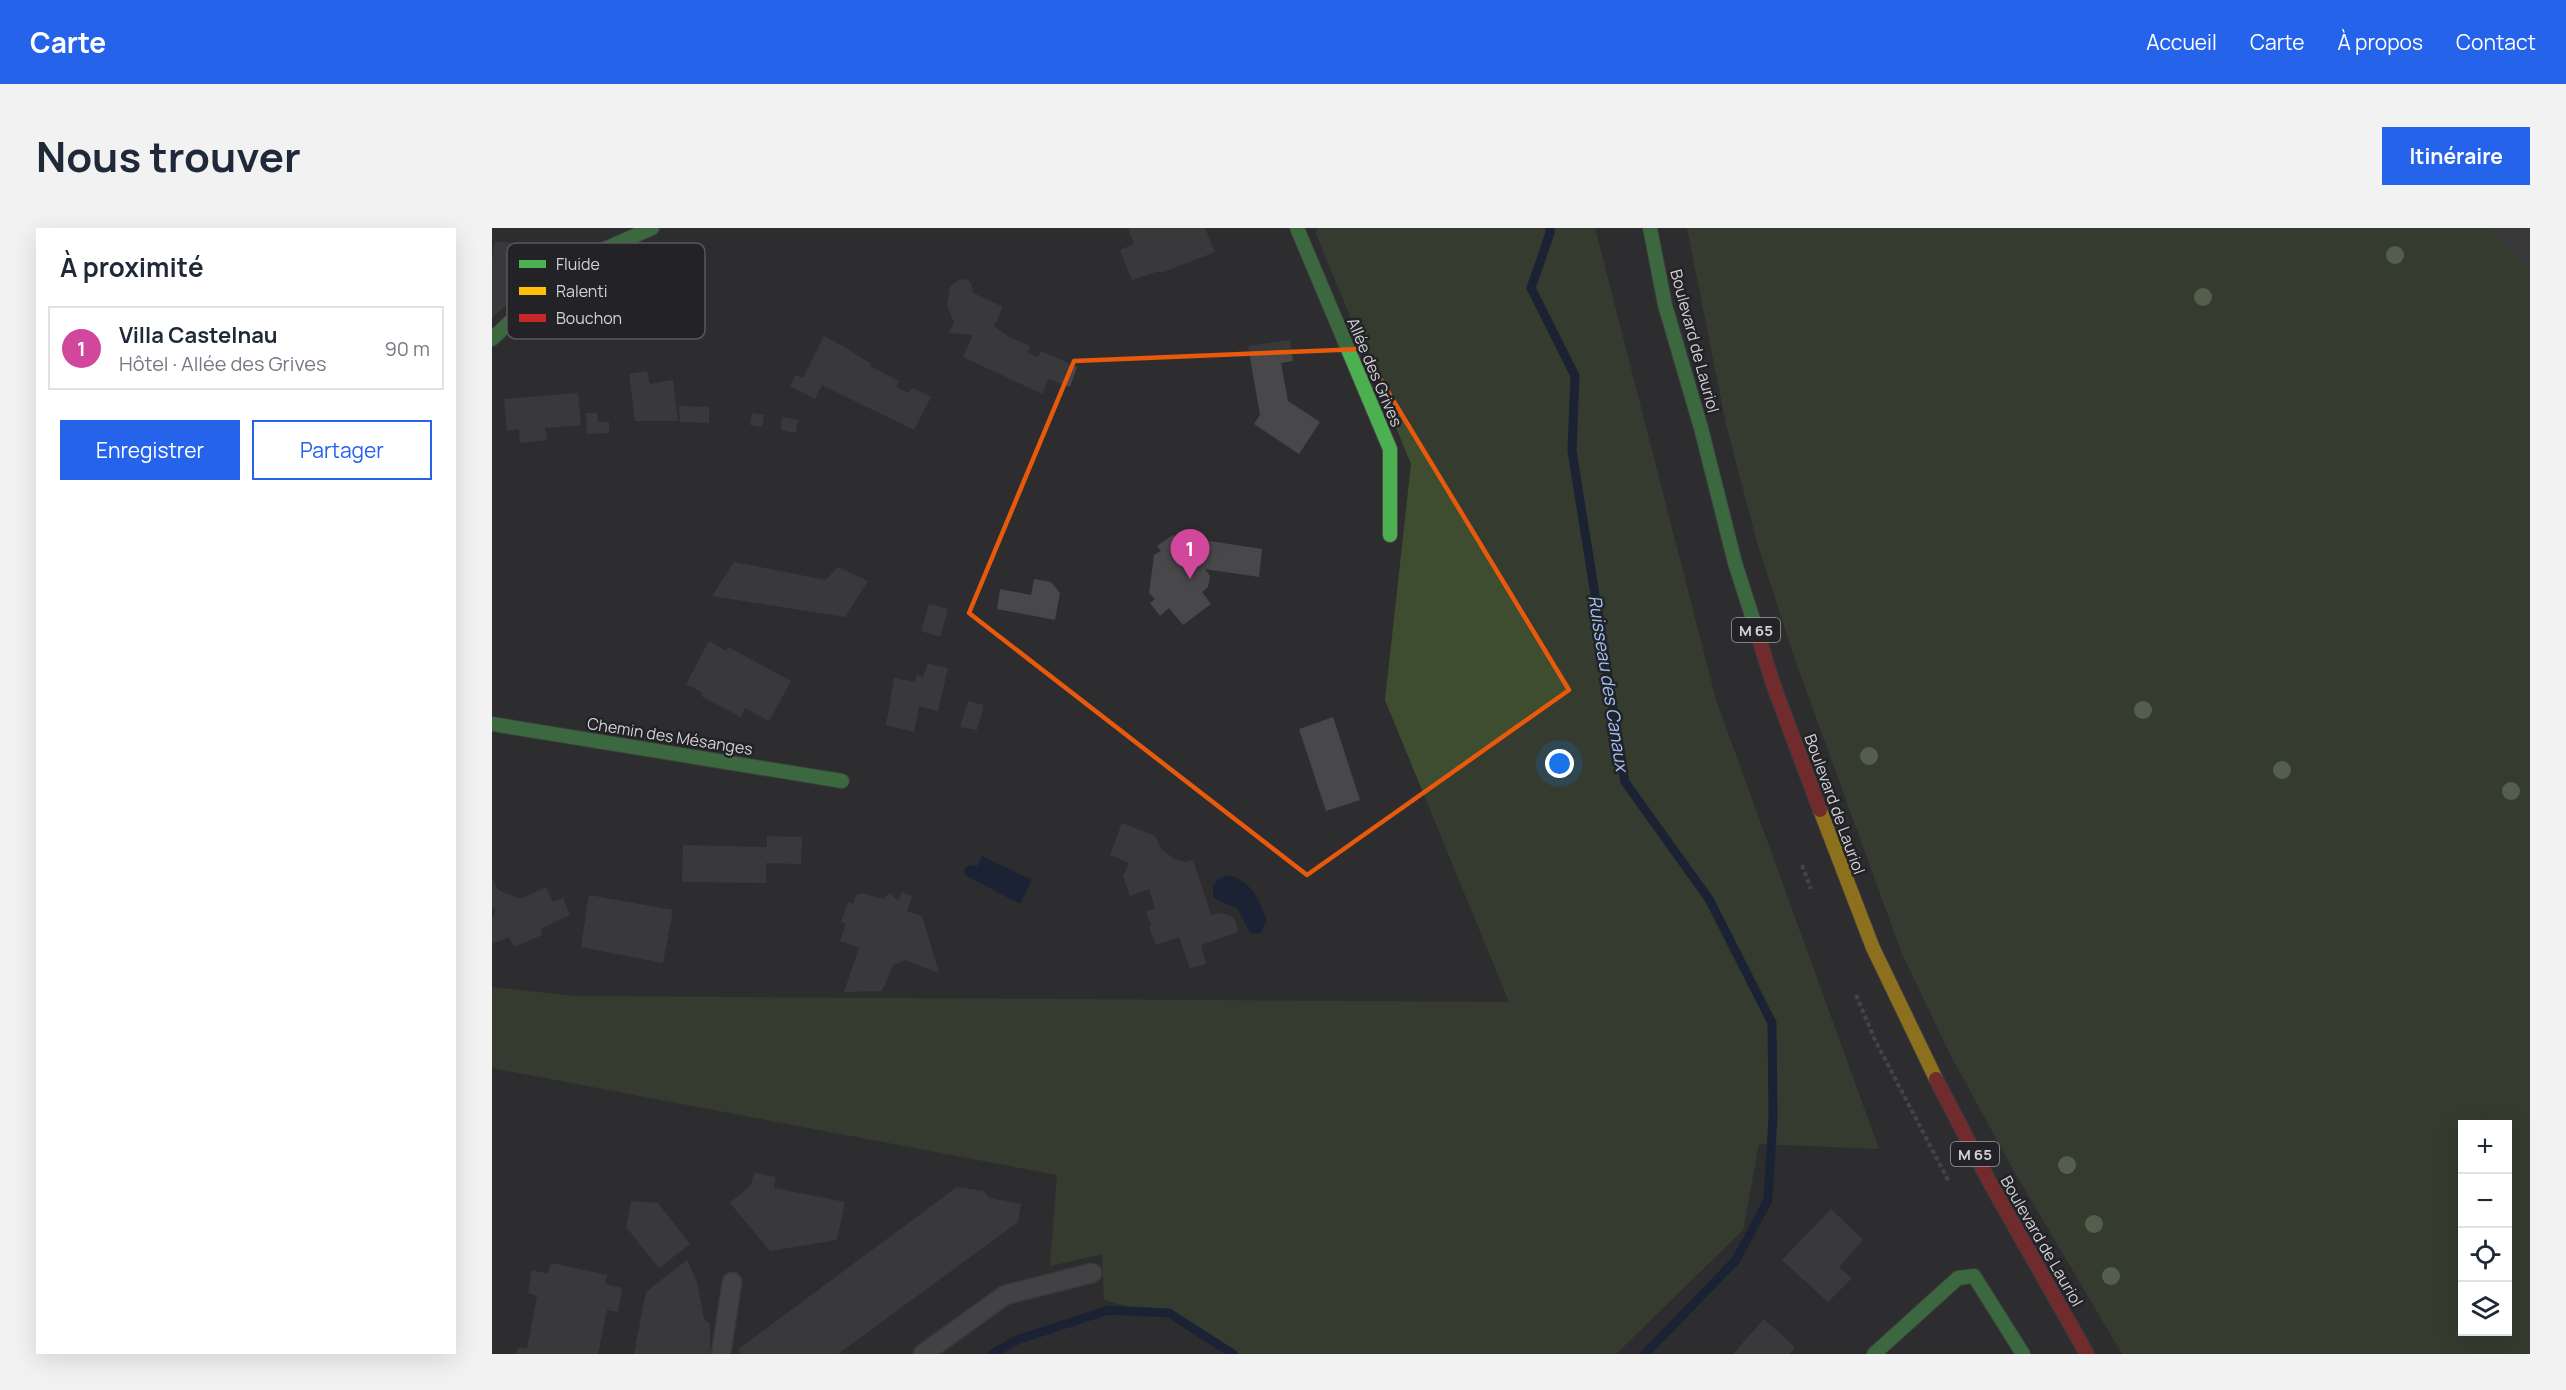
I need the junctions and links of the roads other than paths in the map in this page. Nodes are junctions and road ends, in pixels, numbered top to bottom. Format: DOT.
graph roads {
  1 [pos="652,228"];
  2 [pos="1297,228"];
  3 [pos="1650,228"];
  4 [pos="618,243"];
  5 [pos="507,325"];
  6 [pos="492,339"];
  7 [pos="1390,535"];
  8 [pos="492,724"];
  9 [pos="842,781"];
  10 [pos="1092,1273"];
  11 [pos="732,1282"];
  12 [pos="721,1354"];
  13 [pos="923,1354"];
  14 [pos="1874,1354"];
  15 [pos="2023,1354"];
  16 [pos="2087,1354"];
  1 -- 4 [label="main road"];
  2 -- 7 [label="main road, Allée des Grives"];
  3 -- 16 [label="main road, Boulevard de Lauriol / M 65"];
  5 -- 6 [label="main road"];
  8 -- 9 [label="main road, Chemin des Mésanges"];
  10 -- 13 [label="lane"];
  11 -- 12 [label="lane"];
  14 -- 15 [label="main road"];
}
